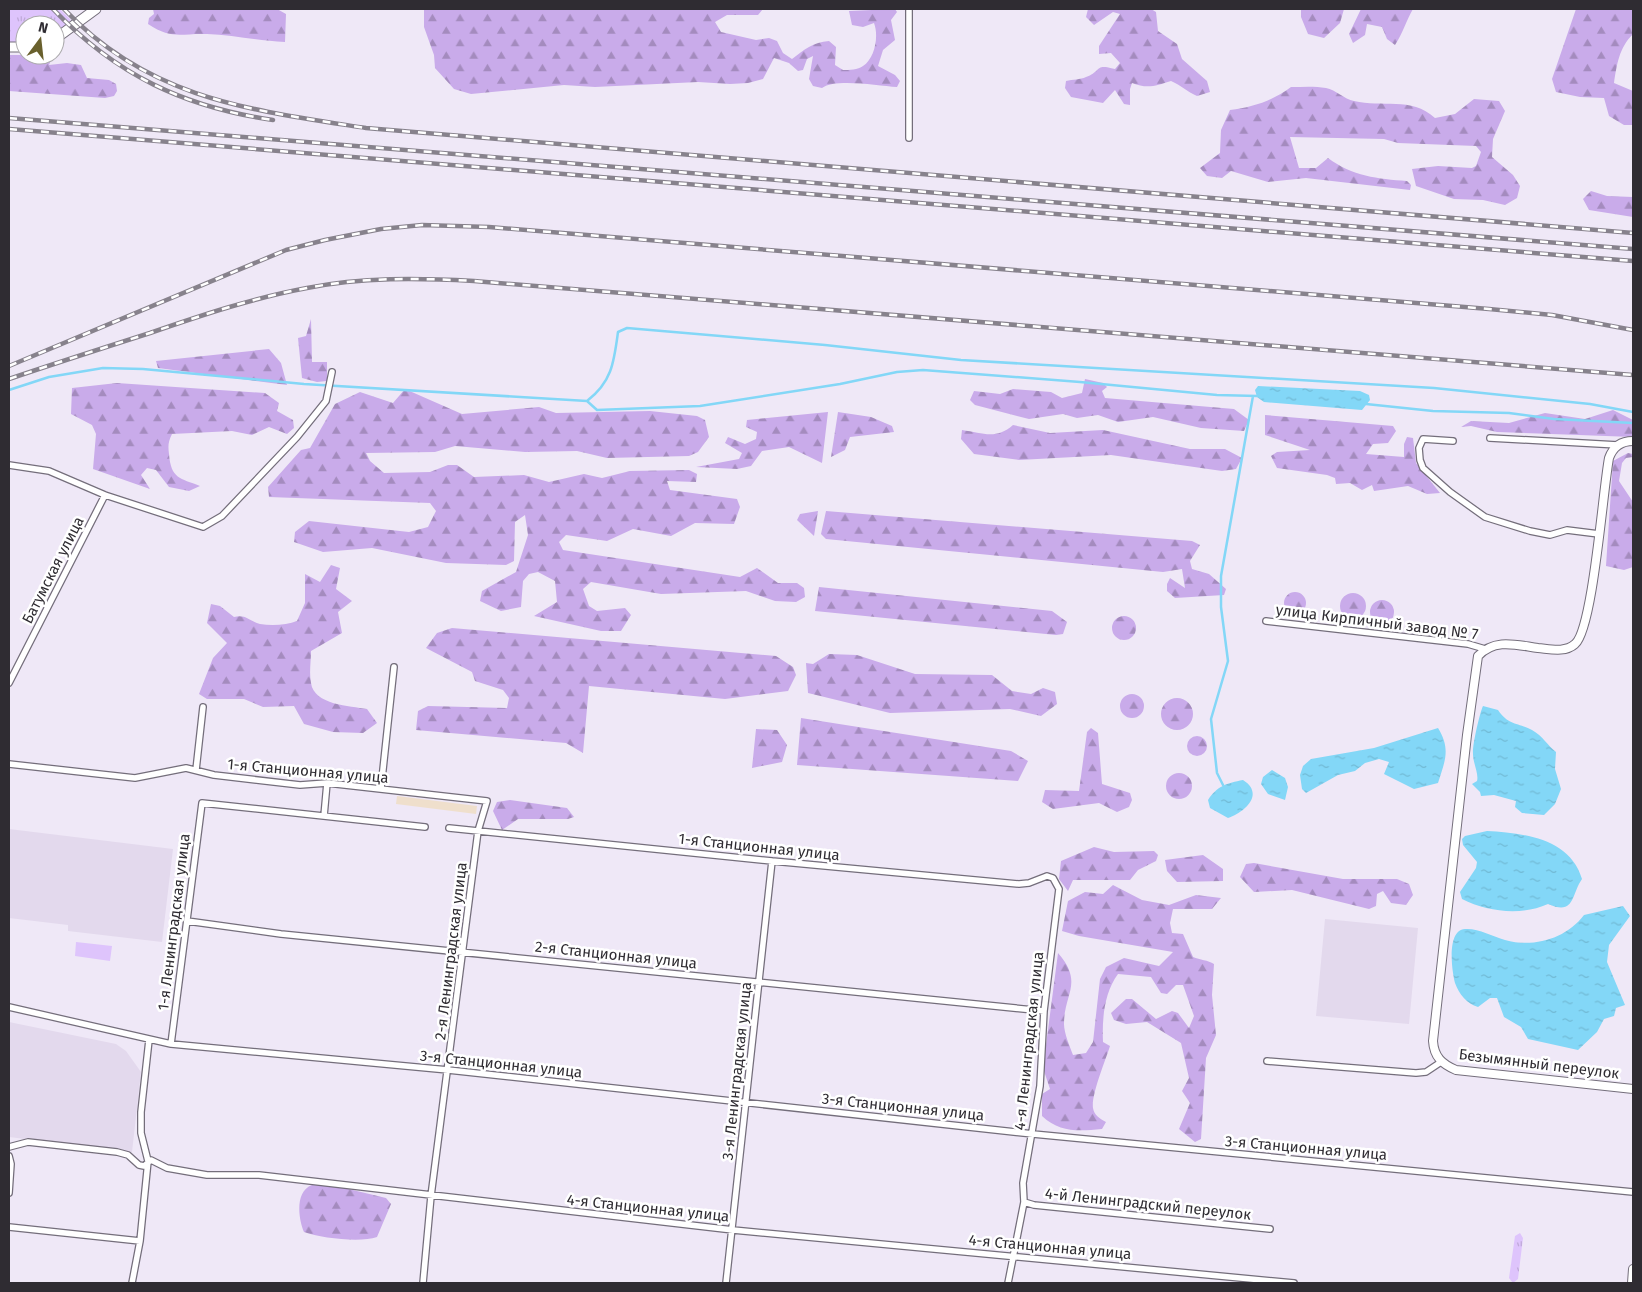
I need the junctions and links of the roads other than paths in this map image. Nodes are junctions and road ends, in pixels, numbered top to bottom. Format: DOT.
graph roads {
  1 [pos="96,9"];
  2 [pos="909,9"];
  3 [pos="65,32"];
  4 [pos="909,138"];
  5 [pos="332,372"];
  6 [pos="1490,438"];
  7 [pos="1453,441"];
  8 [pos="1633,441"];
  9 [pos="1618,445"];
  10 [pos="9,465"];
  11 [pos="105,496"];
  12 [pos="1599,534"];
  13 [pos="1266,621"];
  14 [pos="1485,648"];
  15 [pos="394,667"];
  16 [pos="10,678"];
  17 [pos="203,707"];
  18 [pos="9,764"];
  19 [pos="196,770"];
  20 [pos="328,783"];
  21 [pos="381,788"];
  22 [pos="487,802"];
  23 [pos="324,816"];
  24 [pos="425,827"];
  25 [pos="449,828"];
  26 [pos="478,831"];
  27 [pos="772,861"];
  28 [pos="1059,889"];
  29 [pos="187,921"];
  30 [pos="464,952"];
  31 [pos="759,982"];
  32 [pos="9,1007"];
  33 [pos="1044,1011"];
  34 [pos="149,1040"];
  35 [pos="171,1044"];
  36 [pos="1267,1061"];
  37 [pos="1441,1062"];
  38 [pos="448,1070"];
  39 [pos="1633,1089"];
  40 [pos="746,1103"];
  41 [pos="1032,1134"];
  42 [pos="9,1147"];
  43 [pos="9,1156"];
  44 [pos="148,1161"];
  45 [pos="1633,1192"];
  46 [pos="9,1193"];
  47 [pos="431,1196"];
  48 [pos="1024,1202"];
  49 [pos="9,1227"];
  50 [pos="1270,1229"];
  51 [pos="733,1230"];
  52 [pos="140,1241"];
  53 [pos="1014,1255"];
  54 [pos="1633,1269"];
  55 [pos="132,1283"];
  56 [pos="423,1283"];
  57 [pos="726,1283"];
  58 [pos="1008,1283"];
  59 [pos="1283,1283"];
  60 [pos="1294,1283"];
  61 [pos="1632,1283"];
  1 -- 3 [label="main road"];
  2 -- 4 [label="street"];
  5 -- 11 [label="street"];
  6 -- 9 [label="street"];
  7 -- 12 [label="street"];
  8 -- 9 [label="street"];
  9 -- 12 [label="street"];
  10 -- 11 [label="street"];
  11 -- 16 [label="street, Батумская улица"];
  12 -- 14 [label="street"];
  13 -- 14 [label="street, улица Кирпичный завод № 7"];
  14 -- 37 [label="street"];
  15 -- 21 [label="street"];
  17 -- 19 [label="street"];
  18 -- 19 [label="street, 1-я Станционная улица"];
  19 -- 20 [label="street, 1-я Станционная улица"];
  20 -- 21 [label="street, 1-я Станционная улица"];
  20 -- 23 [label="street"];
  21 -- 22 [label="street, 1-я Станционная улица"];
  22 -- 26 [label="street, 2-я Ленинградская улица"];
  23 -- 24 [label="street"];
  23 -- 29 [label="street, 1-я Ленинградская улица"];
  25 -- 26 [label="street, 1-я Станционная улица"];
  26 -- 27 [label="street, 1-я Станционная улица"];
  26 -- 30 [label="street, 2-я Ленинградская улица"];
  27 -- 28 [label="street, 1-я Станционная улица"];
  27 -- 31 [label="street, 3-я Ленинградская улица"];
  28 -- 33 [label="street, 4-я Ленинградская улица"];
  29 -- 30 [label="street, 2-я Станционная улица"];
  29 -- 35 [label="street, 1-я Ленинградская улица"];
  30 -- 31 [label="street, 2-я Станционная улица"];
  30 -- 38 [label="street, 2-я Ленинградская улица"];
  31 -- 33 [label="street, 2-я Станционная улица"];
  31 -- 40 [label="street, 3-я Ленинградская улица"];
  32 -- 34 [label="street, 3-я Станционная улица"];
  33 -- 41 [label="street, 4-я Ленинградская улица"];
  34 -- 35 [label="street, 3-я Станционная улица"];
  34 -- 44 [label="street"];
  35 -- 38 [label="street, 3-я Станционная улица"];
  36 -- 37 [label="street, Безымянный переулок"];
  37 -- 39 [label="street, Безымянный переулок"];
  38 -- 40 [label="street, 3-я Станционная улица"];
  38 -- 47 [label="street, 2-я Ленинградская улица"];
  40 -- 41 [label="street, 3-я Станционная улица"];
  40 -- 51 [label="street, 3-я Ленинградская улица"];
  41 -- 45 [label="street, 3-я Станционная улица"];
  41 -- 48 [label="street, 4-я Ленинградская улица"];
  42 -- 44 [label="street, 4-я Станционная улица"];
  43 -- 46 [label="street"];
  44 -- 47 [label="street, 4-я Станционная улица"];
  44 -- 52 [label="street"];
  47 -- 51 [label="street, 4-я Станционная улица"];
  47 -- 56 [label="street, 2-я Ленинградская улица"];
  48 -- 50 [label="street, 4-й Ленинградский переулок"];
  48 -- 53 [label="street, 4-я Ленинградская улица"];
  49 -- 52 [label="street"];
  51 -- 53 [label="street, 4-я Станционная улица"];
  51 -- 57 [label="street, 3-я Ленинградская улица"];
  52 -- 55 [label="street"];
  53 -- 58 [label="street, 4-я Ленинградская улица"];
  53 -- 59 [label="street, 4-я Станционная улица"];
  54 -- 61 [label="street"];
  59 -- 60 [label="street, 4-я Станционная улица"];
}
